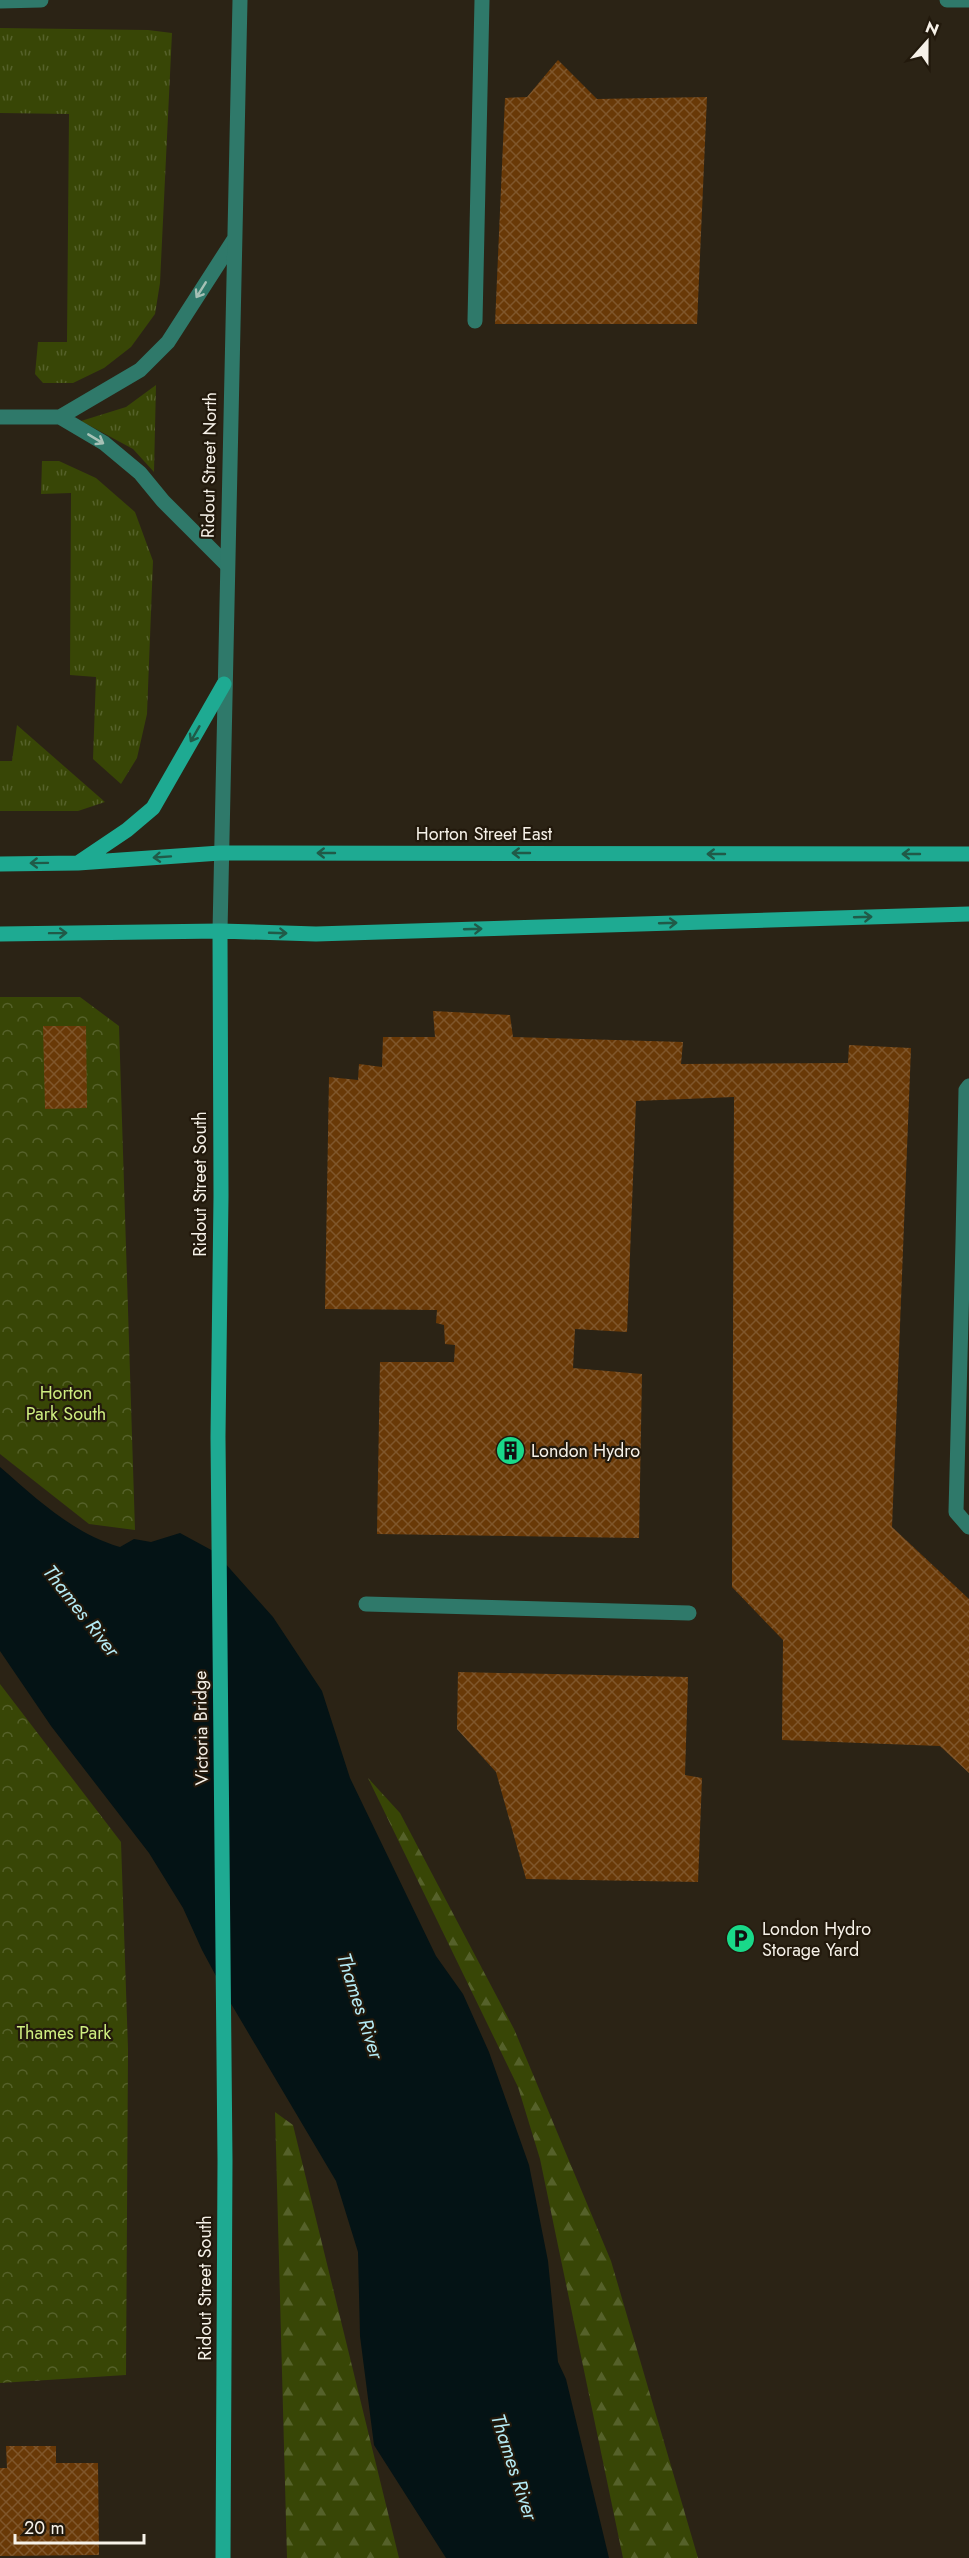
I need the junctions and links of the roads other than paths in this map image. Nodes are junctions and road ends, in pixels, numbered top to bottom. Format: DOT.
graph roads {
  1 [pos="41,0"];
  2 [pos="240,0"];
  3 [pos="482,0"];
  4 [pos="947,0"];
  5 [pos="969,0"];
  6 [pos="0,1"];
  7 [pos="233,241"];
  8 [pos="475,321"];
  9 [pos="0,417"];
  10 [pos="60,417"];
  11 [pos="227,565"];
  12 [pos="224,684"];
  13 [pos="220,853"];
  14 [pos="969,854"];
  15 [pos="78,863"];
  16 [pos="0,864"];
  17 [pos="969,914"];
  18 [pos="219,931"];
  19 [pos="0,934"];
  20 [pos="969,1086"];
  21 [pos="966,1242"];
  22 [pos="218,1437"];
  23 [pos="969,1527"];
  24 [pos="366,1604"];
  25 [pos="689,1613"];
  26 [pos="223,2019"];
  27 [pos="223,2558"];
  1 -- 6 [label="street"];
  2 -- 7 [label="street, Ridout Street North"];
  3 -- 8 [label="street"];
  4 -- 5 [label="street"];
  7 -- 10 [label="street, one-way"];
  7 -- 11 [label="street, Ridout Street North"];
  9 -- 10 [label="street"];
  10 -- 11 [label="street, one-way"];
  11 -- 12 [label="street, Ridout Street North"];
  12 -- 13 [label="street, Ridout Street North"];
  12 -- 15 [label="main road, one-way"];
  14 -- 13 [label="main road, Horton Street East, one-way"];
  13 -- 15 [label="main road, Horton Street East, one-way"];
  13 -- 18 [label="street, Ridout Street North"];
  15 -- 16 [label="main road, Horton Street East, one-way"];
  18 -- 17 [label="main road, one-way"];
  19 -- 18 [label="main road, one-way"];
  18 -- 22 [label="main road, Ridout Street South"];
  20 -- 21 [label="street"];
  21 -- 23 [label="street"];
  22 -- 26 [label="main road, Victoria Bridge"];
  24 -- 25 [label="street"];
  26 -- 27 [label="main road, Ridout Street South"];
}
